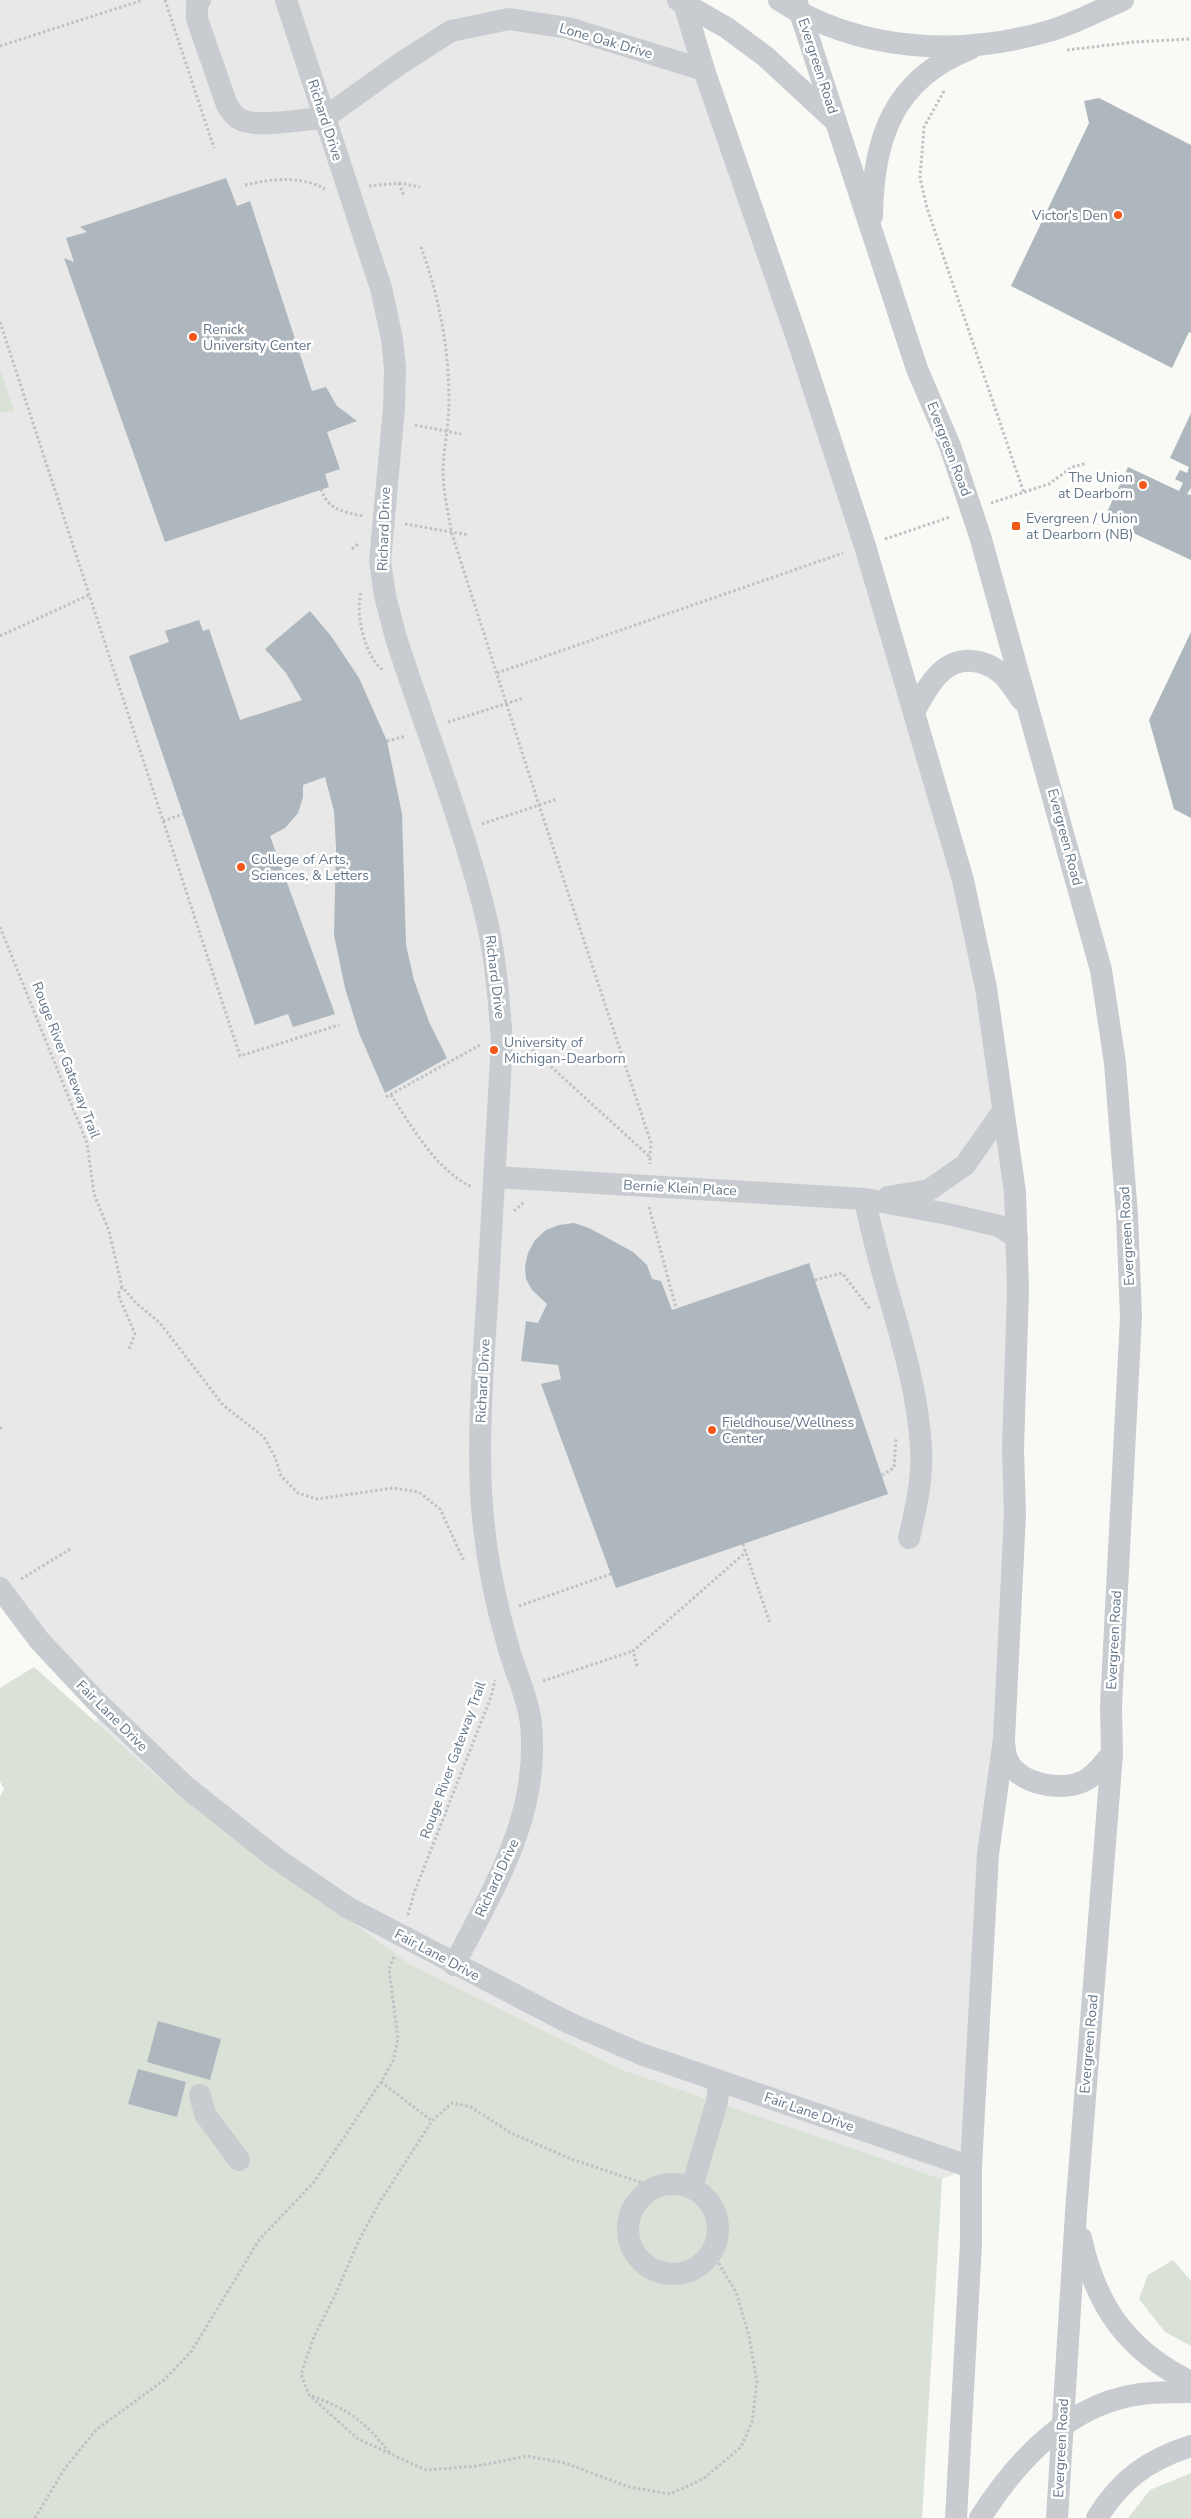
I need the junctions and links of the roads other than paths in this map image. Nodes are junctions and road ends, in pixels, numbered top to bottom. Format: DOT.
graph roads {
  1 [pos="200,0"];
  2 [pos="286,0"];
  3 [pos="779,0"];
  4 [pos="1123,0"];
  5 [pos="681,1"];
  6 [pos="798,7"];
  7 [pos="979,46"];
  8 [pos="704,70"];
  9 [pos="324,118"];
  10 [pos="836,123"];
  11 [pos="871,232"];
  12 [pos="1030,710"];
  13 [pos="914,712"];
  14 [pos="1003,1111"];
  15 [pos="487,1184"];
  16 [pos="865,1200"];
  17 [pos="1017,1238"];
  18 [pos="909,1538"];
  19 [pos="8,1585"];
  20 [pos="1004,1739"];
  21 [pos="1112,1754"];
  22 [pos="454,1964"];
  23 [pos="719,2082"];
  24 [pos="200,2095"];
  25 [pos="239,2160"];
  26 [pos="971,2167"];
  27 [pos="692,2187"];
  28 [pos="1076,2212"];
  29 [pos="1191,2382"];
  30 [pos="1191,2392"];
  31 [pos="1062,2425"];
  32 [pos="1191,2446"];
  33 [pos="956,2518"];
  34 [pos="980,2518"];
  35 [pos="1058,2518"];
  36 [pos="1097,2518"];
  1 -- 9 [label="street"];
  2 -- 9 [label="street, Richard Drive"];
  3 -- 6 [label="street"];
  4 -- 7 [label="street"];
  5 -- 8 [label="street"];
  5 -- 10 [label="street"];
  6 -- 7 [label="street"];
  6 -- 10 [label="street, Evergreen Road"];
  7 -- 11 [label="street"];
  8 -- 9 [label="street, Lone Oak Drive"];
  8 -- 13 [label="street"];
  9 -- 15 [label="street, Richard Drive"];
  10 -- 11 [label="street, Evergreen Road"];
  11 -- 12 [label="street, Evergreen Road"];
  12 -- 13 [label="street"];
  12 -- 21 [label="street, Evergreen Road"];
  13 -- 14 [label="street"];
  14 -- 16 [label="street, Bernie Klein Place"];
  14 -- 17 [label="street"];
  15 -- 16 [label="street, Bernie Klein Place"];
  15 -- 22 [label="street, Richard Drive"];
  16 -- 17 [label="street, Bernie Klein Place"];
  16 -- 18 [label="street"];
  17 -- 20 [label="street"];
  19 -- 22 [label="street, Fair Lane Drive"];
  20 -- 21 [label="street"];
  20 -- 26 [label="street"];
  21 -- 28 [label="street, Evergreen Road"];
  22 -- 23 [label="street, Fair Lane Drive"];
  23 -- 26 [label="street, Fair Lane Drive"];
  23 -- 27 [label="street"];
  24 -- 25 [label="street"];
  26 -- 33 [label="street"];
  27 -- 27 [label="street"];
  28 -- 29 [label="street"];
  28 -- 31 [label="street, Evergreen Road"];
  30 -- 31 [label="street"];
  31 -- 34 [label="street"];
  31 -- 35 [label="street, Evergreen Road"];
  32 -- 36 [label="street"];
}
